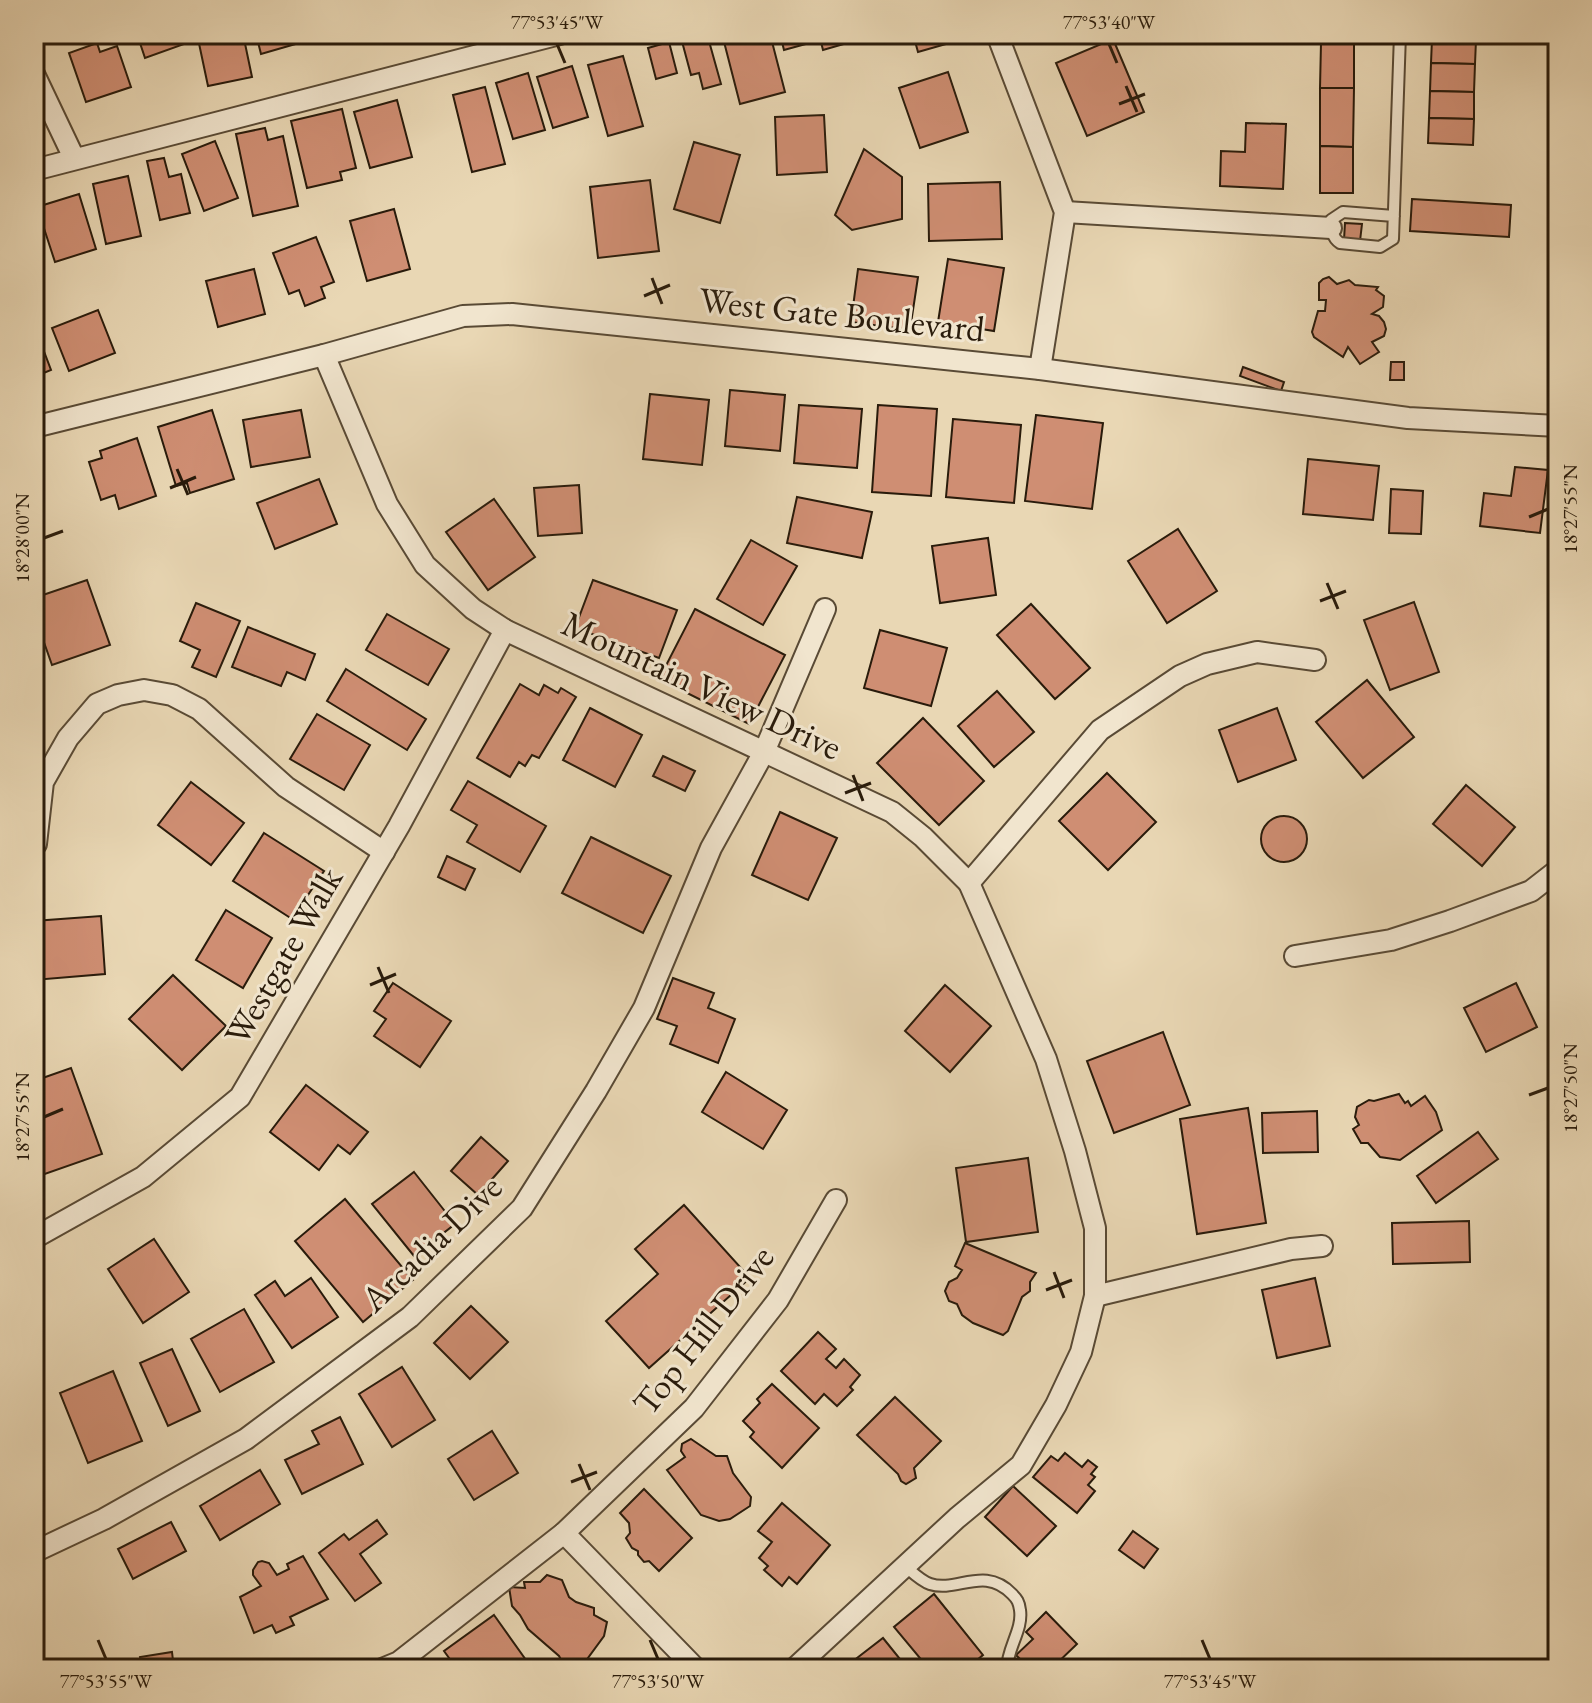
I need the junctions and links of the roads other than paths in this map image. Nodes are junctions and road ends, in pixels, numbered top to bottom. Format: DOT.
graph roads {
  1 [pos="560,34"];
  2 [pos="997,34"];
  3 [pos="1400,34"];
  4 [pos="34,74"];
  5 [pos="74,158"];
  6 [pos="34,170"];
  7 [pos="1065,212"];
  8 [pos="1394,216"];
  9 [pos="1331,228"];
  10 [pos="324,355"];
  11 [pos="1040,369"];
  12 [pos="1558,426"];
  13 [pos="34,427"];
  14 [pos="825,609"];
  15 [pos="505,630"];
  16 [pos="1315,660"];
  17 [pos="764,752"];
  18 [pos="36,844"];
  19 [pos="384,852"];
  20 [pos="1558,870"];
  21 [pos="969,883"];
  22 [pos="1295,956"];
  23 [pos="836,1200"];
  24 [pos="34,1238"];
  25 [pos="1322,1246"];
  26 [pos="1095,1296"];
  27 [pos="564,1533"];
  28 [pos="34,1552"];
  29 [pos="905,1566"];
  30 [pos="382,1669"];
  31 [pos="696,1669"];
  32 [pos="794,1669"];
  33 [pos="1007,1669"];
  1 -- 5 [label="street"];
  2 -- 7 [label="street"];
  3 -- 8 [label="lane"];
  4 -- 5 [label="street"];
  5 -- 6 [label="street"];
  7 -- 9 [label="street"];
  7 -- 11 [label="street"];
  8 -- 9 [label="lane"];
  8 -- 9 [label="lane"];
  10 -- 11 [label="street, West Gate Boulevard"];
  10 -- 13 [label="street, West Gate Boulevard"];
  10 -- 15 [label="street, Mountain View Drive"];
  11 -- 12 [label="street, West Gate Boulevard"];
  14 -- 17 [label="street, Arcadia Dive"];
  15 -- 17 [label="street, Mountain View Drive"];
  15 -- 19 [label="street, Westgate Walk"];
  16 -- 21 [label="street"];
  17 -- 21 [label="street, Mountain View Drive"];
  17 -- 28 [label="street, Arcadia Dive"];
  18 -- 19 [label="street"];
  19 -- 24 [label="street, Westgate Walk"];
  20 -- 22 [label="street"];
  21 -- 26 [label="street, Mountain View Drive"];
  23 -- 27 [label="street, Top Hill Drive"];
  25 -- 26 [label="street"];
  26 -- 29 [label="street, Mountain View Drive"];
  27 -- 30 [label="street, Top Hill Drive"];
  27 -- 31 [label="street"];
  29 -- 32 [label="street, Mountain View Drive"];
  29 -- 33 [label="lane"];
}
